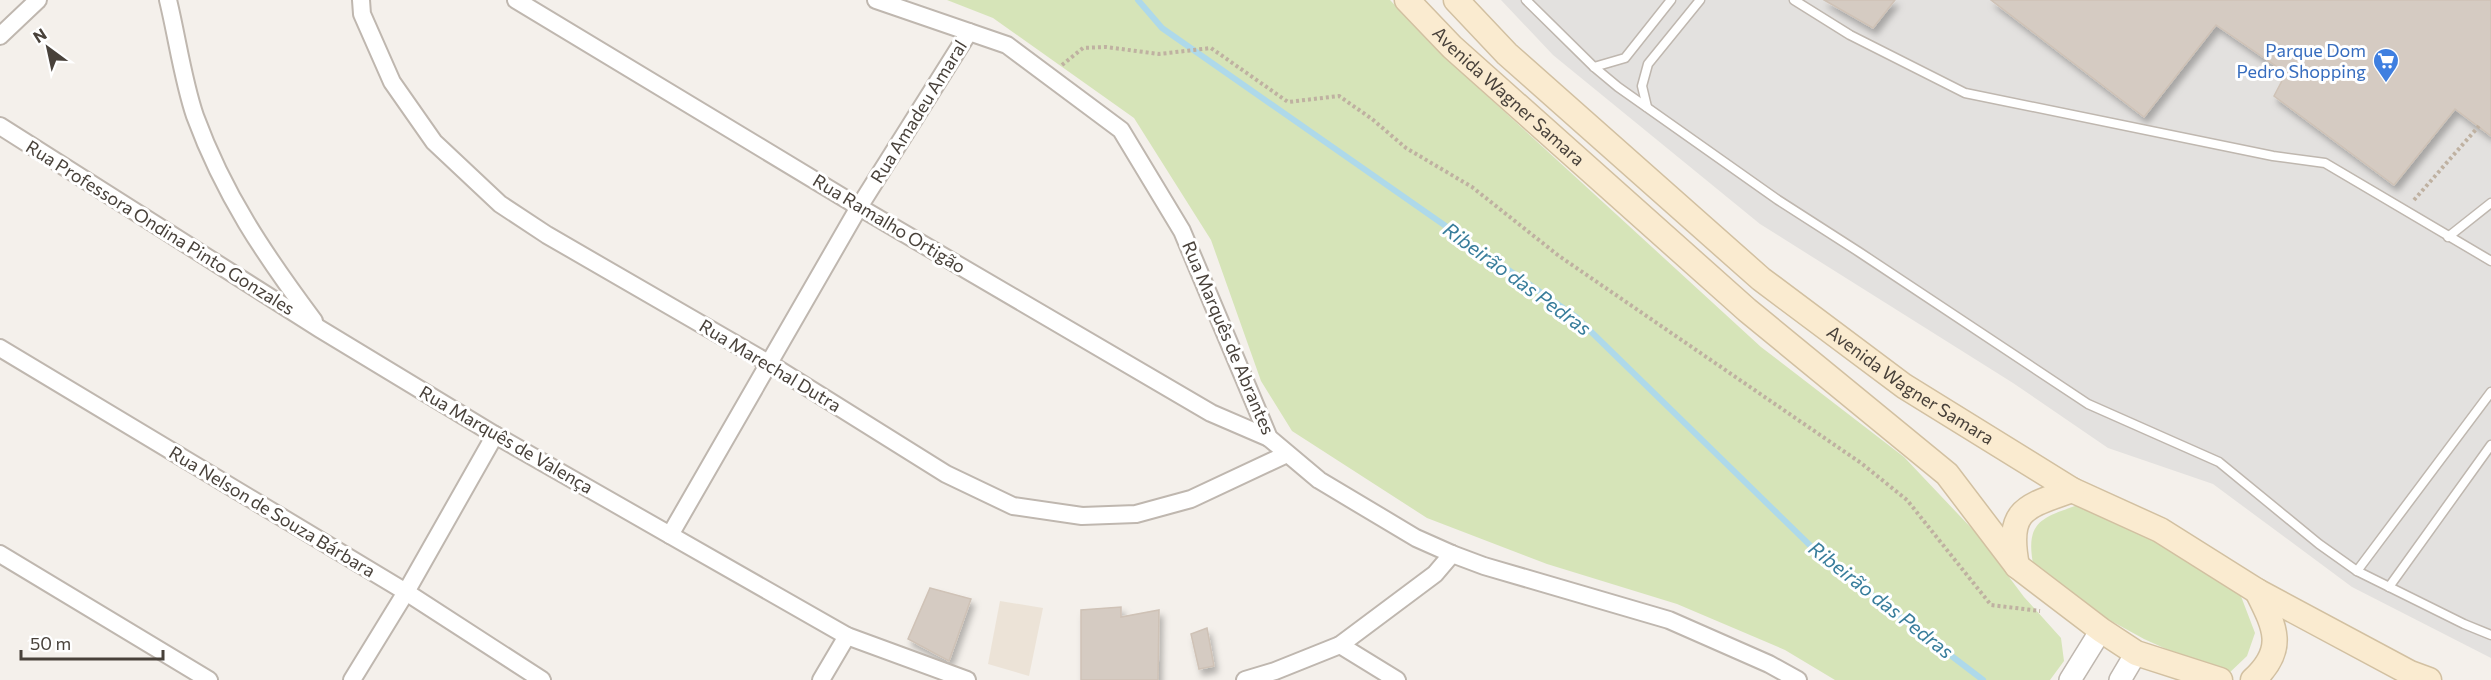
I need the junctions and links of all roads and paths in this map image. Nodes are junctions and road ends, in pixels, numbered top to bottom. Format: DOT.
graph roads {
  1 [pos="38,0"];
  2 [pos="168,0"];
  3 [pos="180,0"];
  4 [pos="361,0"];
  5 [pos="516,0"];
  6 [pos="876,0"];
  7 [pos="1407,0"];
  8 [pos="1456,0"];
  9 [pos="1526,0"];
  10 [pos="1671,0"];
  11 [pos="1700,0"];
  12 [pos="1794,0"];
  13 [pos="969,32"];
  14 [pos="0,36"];
  15 [pos="182,62"];
  16 [pos="1594,67"];
  17 [pos="1050,76"];
  18 [pos="1647,107"];
  19 [pos="0,126"];
  20 [pos="2479,126"];
  21 [pos="2491,203"];
  22 [pos="859,207"];
  23 [pos="2405,210"];
  24 [pos="2448,237"];
  25 [pos="2491,261"];
  26 [pos="320,329"];
  27 [pos="0,348"];
  28 [pos="770,364"];
  29 [pos="2491,392"];
  30 [pos="495,435"];
  31 [pos="1269,438"];
  32 [pos="2491,446"];
  33 [pos="1287,454"];
  34 [pos="2072,490"];
  35 [pos="670,535"];
  36 [pos="0,554"];
  37 [pos="1452,554"];
  38 [pos="2017,566"];
  39 [pos="2357,571"];
  40 [pos="2389,587"];
  41 [pos="2257,591"];
  42 [pos="406,592"];
  43 [pos="2063,601"];
  44 [pos="2101,630"];
  45 [pos="2491,635"];
  46 [pos="847,636"];
  47 [pos="1340,645"];
  48 [pos="2136,652"];
  49 [pos="209,680"];
  50 [pos="352,680"];
  51 [pos="542,680"];
  52 [pos="821,680"];
  53 [pos="967,680"];
  54 [pos="1245,680"];
  55 [pos="1397,680"];
  56 [pos="1798,680"];
  57 [pos="2070,680"];
  58 [pos="2120,680"];
  59 [pos="2220,680"];
  60 [pos="2253,680"];
  61 [pos="2429,680"];
  1 -- 14 [label="street"];
  2 -- 15 [label="street, Rua Marquês de Valença"];
  3 -- 15 [label="street, Rua Marquês de Valença"];
  4 -- 28 [label="street, Rua Marechal Dutra"];
  5 -- 22 [label="street, Rua Ramalho Ortigão"];
  6 -- 13 [label="street, Rua Marquês de Abrantes"];
  7 -- 38 [label="main road, Avenida Wagner Samara"];
  8 -- 34 [label="main road, Avenida Wagner Samara"];
  9 -- 16 [label="lane"];
  10 -- 16 [label="lane"];
  11 -- 18 [label="lane"];
  12 -- 23 [label="lane"];
  13 -- 17 [label="street, Rua Marquês de Abrantes"];
  13 -- 22 [label="street, Rua Amadeu Amaral"];
  15 -- 26 [label="street, Rua Marquês de Valença"];
  16 -- 18 [label="lane"];
  17 -- 31 [label="street, Rua Marquês de Abrantes"];
  17 -- 43 [label="path"];
  18 -- 39 [label="lane"];
  19 -- 26 [label="street, Rua Professora Ondina Pinto Gonzales"];
  20 -- 23 [label="path"];
  21 -- 24 [label="lane"];
  22 -- 28 [label="street, Rua Amadeu Amaral"];
  22 -- 31 [label="street, Rua Ramalho Ortigão"];
  23 -- 24 [label="lane"];
  24 -- 25 [label="lane"];
  26 -- 30 [label="street, Rua Marquês de Valença"];
  27 -- 42 [label="street, Rua Nelson de Souza Bárbara"];
  28 -- 33 [label="street, Rua Marechal Dutra"];
  28 -- 35 [label="street, Rua Amadeu Amaral"];
  29 -- 39 [label="lane"];
  30 -- 35 [label="street, Rua Marquês de Valença"];
  30 -- 42 [label="street"];
  31 -- 33 [label="street, Rua Marquês de Abrantes"];
  32 -- 40 [label="lane"];
  33 -- 37 [label="street, Rua Marquês de Abrantes"];
  34 -- 38 [label="main road"];
  34 -- 41 [label="main road, Avenida Wagner Samara"];
  35 -- 46 [label="street, Rua Marquês de Valença"];
  36 -- 49 [label="street"];
  37 -- 47 [label="street"];
  37 -- 56 [label="street, Rua Marquês de Abrantes"];
  38 -- 43 [label="main road, Avenida Wagner Samara"];
  39 -- 40 [label="lane"];
  40 -- 45 [label="lane"];
  41 -- 60 [label="main road"];
  41 -- 61 [label="main road, Avenida Wagner Samara"];
  42 -- 50 [label="street"];
  42 -- 51 [label="street, Rua Nelson de Souza Bárbara"];
  43 -- 44 [label="main road, Avenida Wagner Samara"];
  44 -- 48 [label="main road, Avenida Wagner Samara"];
  44 -- 57 [label="street"];
  46 -- 52 [label="street"];
  46 -- 53 [label="street, Rua Marquês de Valença"];
  47 -- 54 [label="street"];
  47 -- 55 [label="street"];
  48 -- 58 [label="street"];
  48 -- 59 [label="main road, Avenida Wagner Samara"];
}
